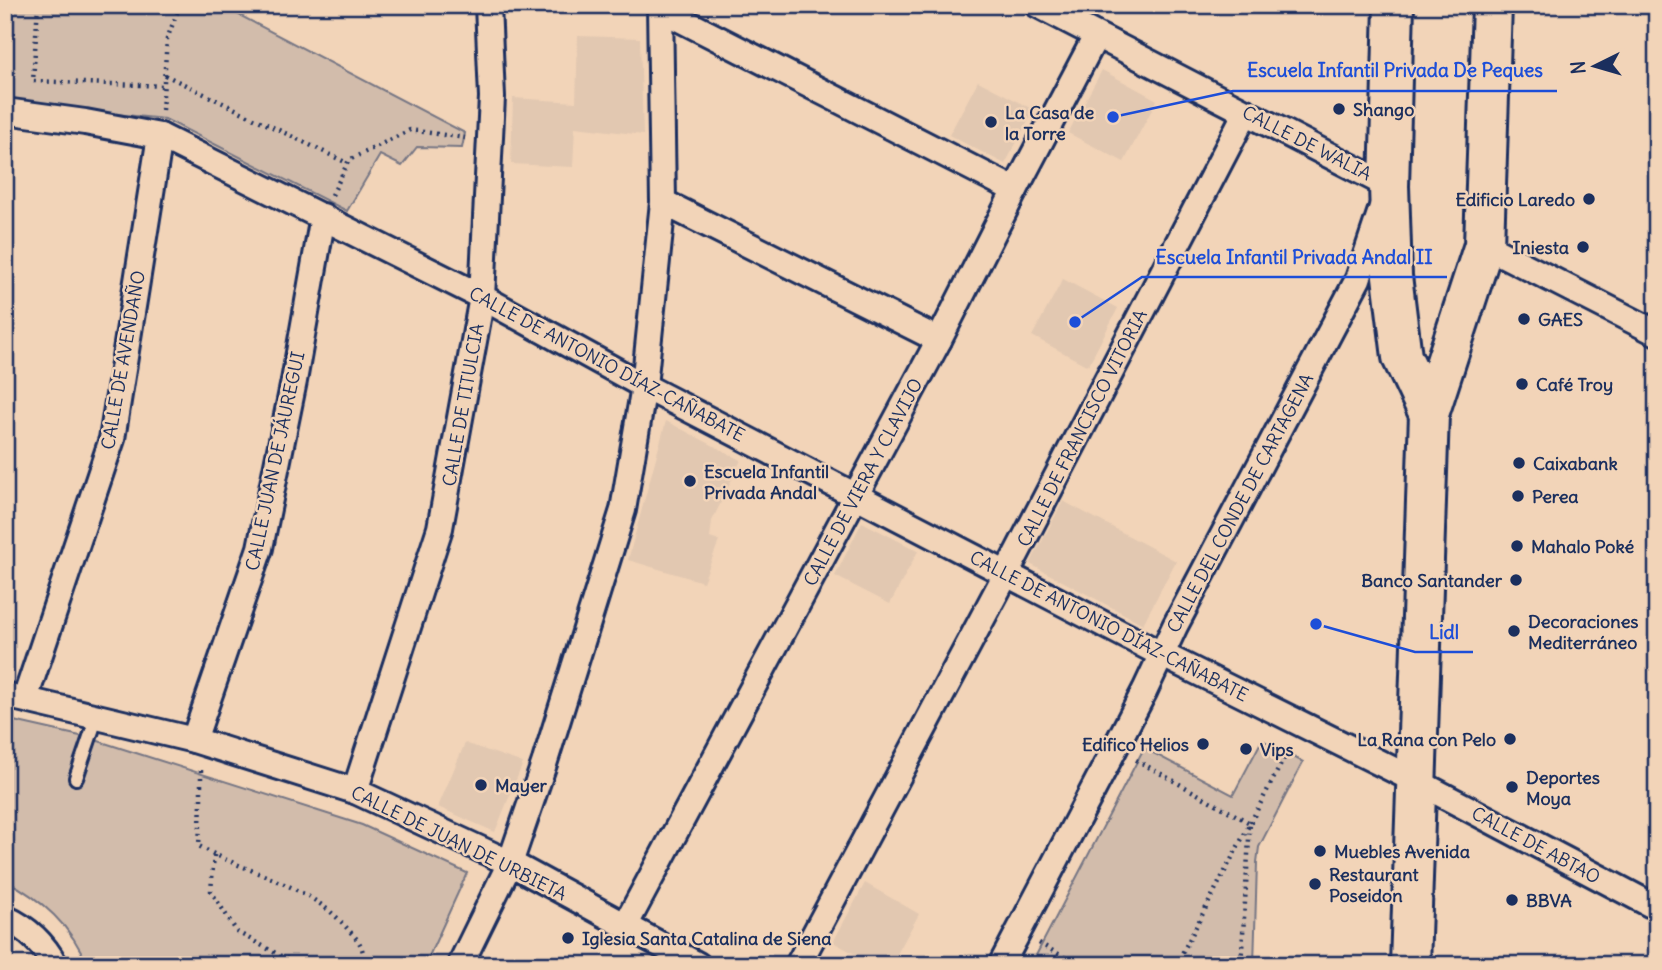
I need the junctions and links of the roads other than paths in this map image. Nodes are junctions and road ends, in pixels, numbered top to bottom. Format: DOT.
graph roads {
  1 [pos="488,5"];
  2 [pos="1038,5"];
  3 [pos="1394,5"];
  4 [pos="1492,5"];
  5 [pos="660,7"];
  6 [pos="1096,36"];
  7 [pos="5,111"];
  8 [pos="1246,112"];
  9 [pos="160,136"];
  10 [pos="1389,186"];
  11 [pos="1015,190"];
  12 [pos="663,202"];
  13 [pos="323,216"];
  14 [pos="1483,245"];
  15 [pos="482,297"];
  16 [pos="1657,333"];
  17 [pos="939,340"];
  18 [pos="644,386"];
  19 [pos="1429,414"];
  20 [pos="856,496"];
  21 [pos="1006,574"];
  22 [pos="1161,654"];
  23 [pos="15,697"];
  24 [pos="97,716"];
  25 [pos="194,740"];
  26 [pos="76,778"];
  27 [pos="1416,781"];
  28 [pos="355,791"];
  29 [pos="510,863"];
  30 [pos="1657,908"];
  31 [pos="5,918"];
  32 [pos="625,926"];
  33 [pos="55,965"];
  34 [pos="460,965"];
  35 [pos="698,965"];
  36 [pos="798,965"];
  37 [pos="1001,965"];
  38 [pos="1410,965"];
  1 -- 15 [label="street, CALLE DE TITULCIA"];
  2 -- 6 [label="street, CALLE DE WALIA"];
  3 -- 10 [label="main road"];
  4 -- 14 [label="main road"];
  5 -- 11 [label="street"];
  5 -- 12 [label="street"];
  6 -- 8 [label="street, CALLE DE WALIA"];
  6 -- 11 [label="street, CALLE DE VIERA Y CLAVIJO"];
  7 -- 9 [label="street, CALLE DE ANTONIO DÍAZ-CAÑABATE"];
  8 -- 10 [label="street, CALLE DE WALIA"];
  8 -- 21 [label="street, CALLE DE FRANCISCO VITORIA"];
  9 -- 13 [label="street, CALLE DE ANTONIO DÍAZ-CAÑABATE"];
  9 -- 23 [label="street, CALLE DE AVENDAÑO"];
  10 -- 19 [label="main road"];
  10 -- 22 [label="street, CALLE DEL CONDE DE CARTAGENA"];
  11 -- 17 [label="street, CALLE DE VIERA Y CLAVIJO"];
  12 -- 17 [label="street"];
  12 -- 18 [label="street"];
  13 -- 15 [label="street, CALLE DE ANTONIO DÍAZ-CAÑABATE"];
  13 -- 25 [label="street, CALLE JUAN DE JÁUREGUI"];
  14 -- 16 [label="street"];
  14 -- 19 [label="main road"];
  15 -- 18 [label="street, CALLE DE ANTONIO DÍAZ-CAÑABATE"];
  15 -- 28 [label="street, CALLE DE TITULCIA"];
  17 -- 20 [label="street, CALLE DE VIERA Y CLAVIJO"];
  18 -- 20 [label="street, CALLE DE ANTONIO DÍAZ-CAÑABATE"];
  18 -- 29 [label="street"];
  19 -- 27 [label="main road"];
  20 -- 21 [label="street, CALLE DE ANTONIO DÍAZ-CAÑABATE"];
  20 -- 32 [label="street, CALLE DE VIERA Y CLAVIJO"];
  21 -- 22 [label="street, CALLE DE ANTONIO DÍAZ-CAÑABATE"];
  21 -- 36 [label="street, CALLE DE FRANCISCO VITORIA"];
  22 -- 27 [label="street, CALLE DE ANTONIO DÍAZ-CAÑABATE"];
  22 -- 37 [label="street, CALLE DEL CONDE DE CARTAGENA"];
  23 -- 24 [label="street, CALLE DE JUAN DE URBIETA"];
  24 -- 25 [label="street, CALLE DE JUAN DE URBIETA"];
  24 -- 26 [label="lane"];
  25 -- 28 [label="street, CALLE DE JUAN DE URBIETA"];
  27 -- 30 [label="street, CALLE DE ABTAO"];
  27 -- 38 [label="main road"];
  28 -- 29 [label="street, CALLE DE JUAN DE URBIETA"];
  29 -- 32 [label="street, CALLE DE JUAN DE URBIETA"];
  29 -- 34 [label="street"];
  31 -- 33 [label="street"];
  32 -- 35 [label="street, CALLE DE JUAN DE URBIETA"];
}
